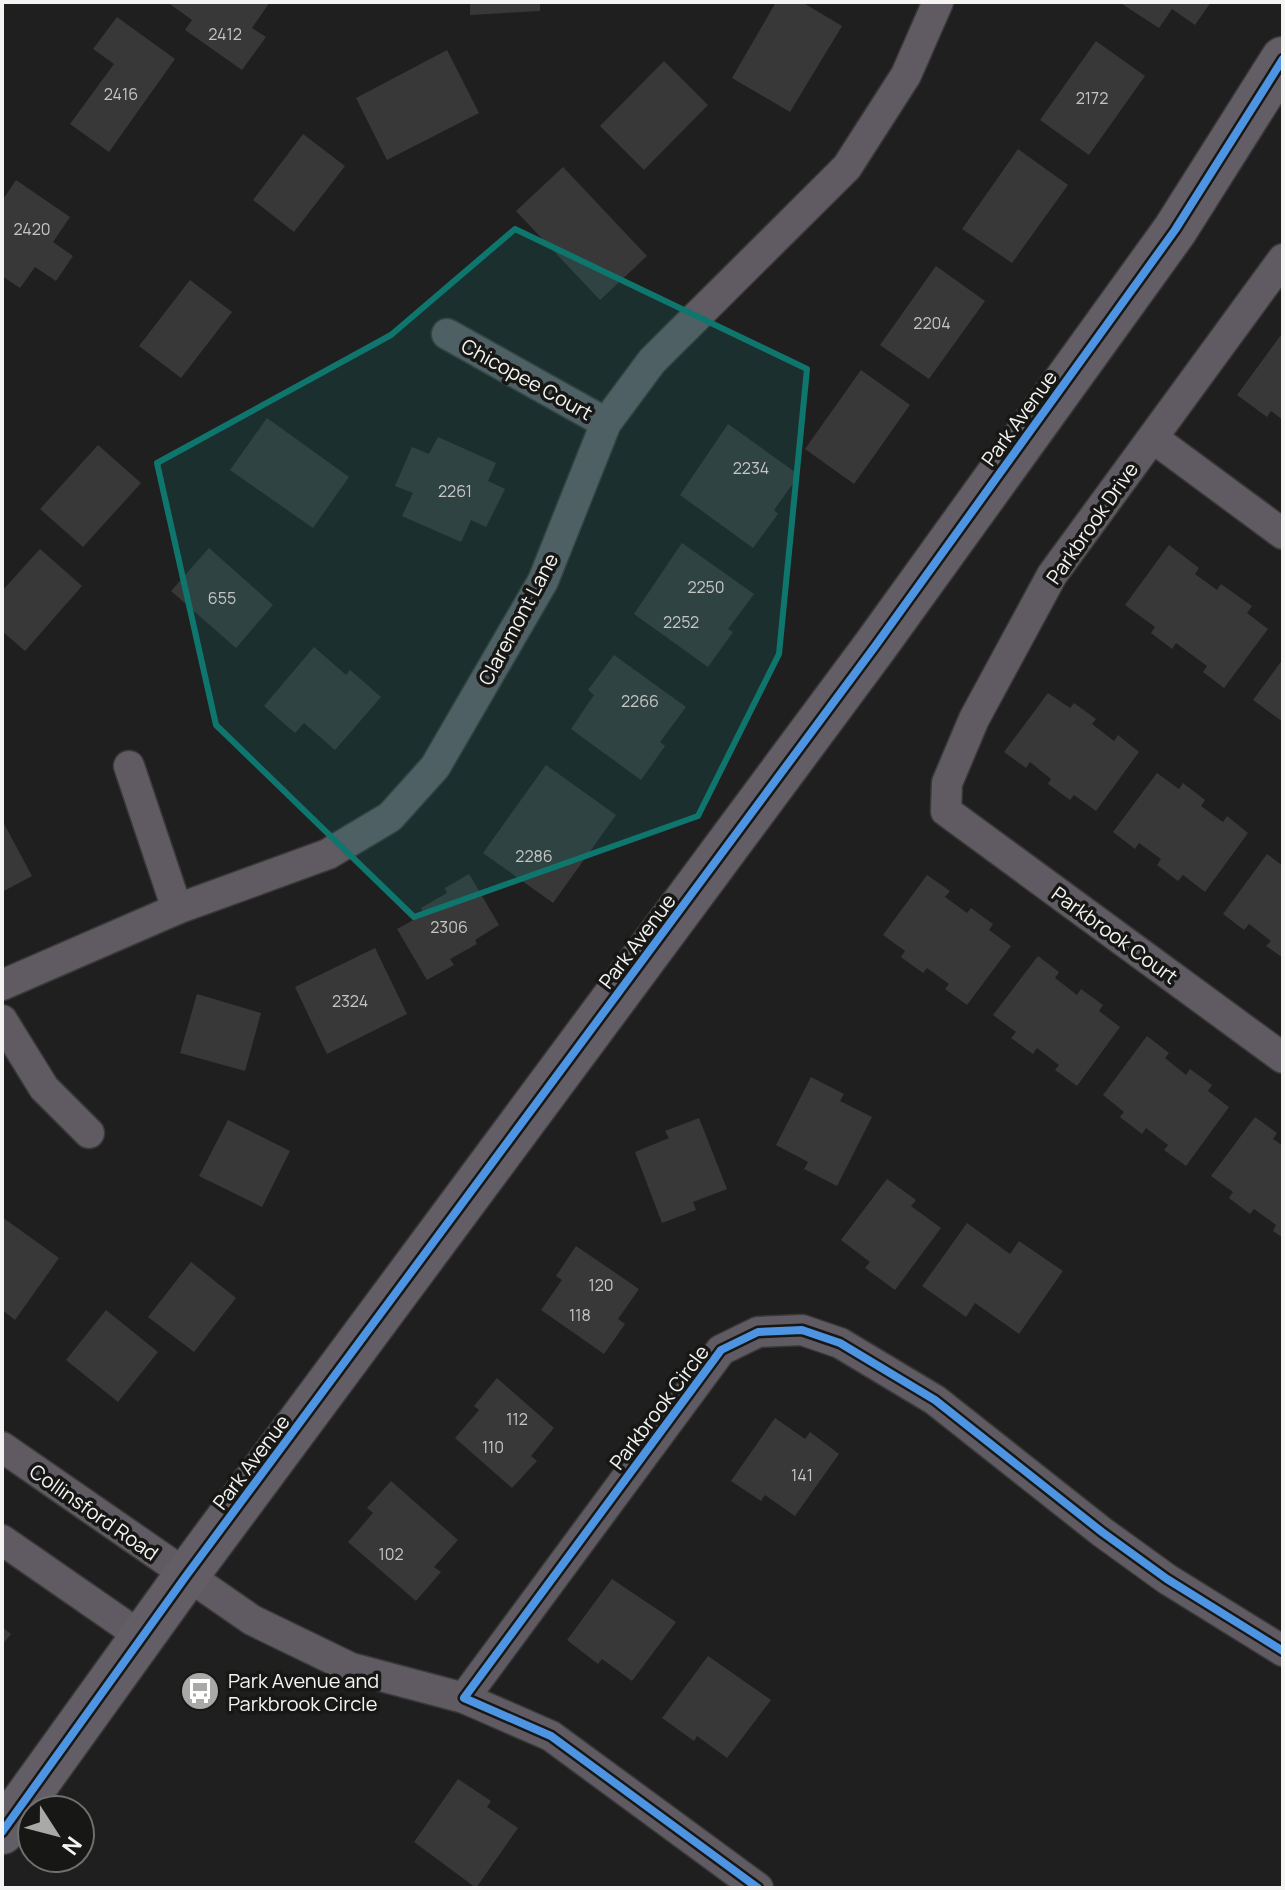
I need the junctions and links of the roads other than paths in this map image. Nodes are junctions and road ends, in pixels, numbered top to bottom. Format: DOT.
graph roads {
  1 [pos="938,2"];
  2 [pos="1283,59"];
  3 [pos="1283,259"];
  4 [pos="447,334"];
  5 [pos="606,423"];
  6 [pos="1153,438"];
  7 [pos="1283,534"];
  8 [pos="129,766"];
  9 [pos="946,811"];
  10 [pos="177,909"];
  11 [pos="2,985"];
  12 [pos="2,1020"];
  13 [pos="1283,1058"];
  14 [pos="89,1133"];
  15 [pos="2,1447"];
  16 [pos="2,1540"];
  17 [pos="186,1576"];
  18 [pos="142,1637"];
  19 [pos="1283,1651"];
  20 [pos="464,1698"];
  21 [pos="2,1832"];
  22 [pos="758,1888"];
  1 -- 5 [label="street, Claremont Lane"];
  2 -- 17 [label="main road, Park Avenue"];
  3 -- 6 [label="street, Parkbrook Drive"];
  4 -- 5 [label="street, Chicopee Court"];
  5 -- 10 [label="street, Claremont Lane"];
  6 -- 7 [label="street"];
  6 -- 9 [label="street, Parkbrook Drive"];
  8 -- 10 [label="street"];
  9 -- 13 [label="street, Parkbrook Court"];
  10 -- 11 [label="street, Claremont Lane"];
  12 -- 14 [label="street"];
  15 -- 17 [label="street, Collinsford Road"];
  16 -- 18 [label="street"];
  17 -- 18 [label="main road, Park Avenue"];
  17 -- 20 [label="street"];
  18 -- 21 [label="main road, Park Avenue"];
  19 -- 20 [label="street, Parkbrook Circle"];
  20 -- 22 [label="street"];
}
